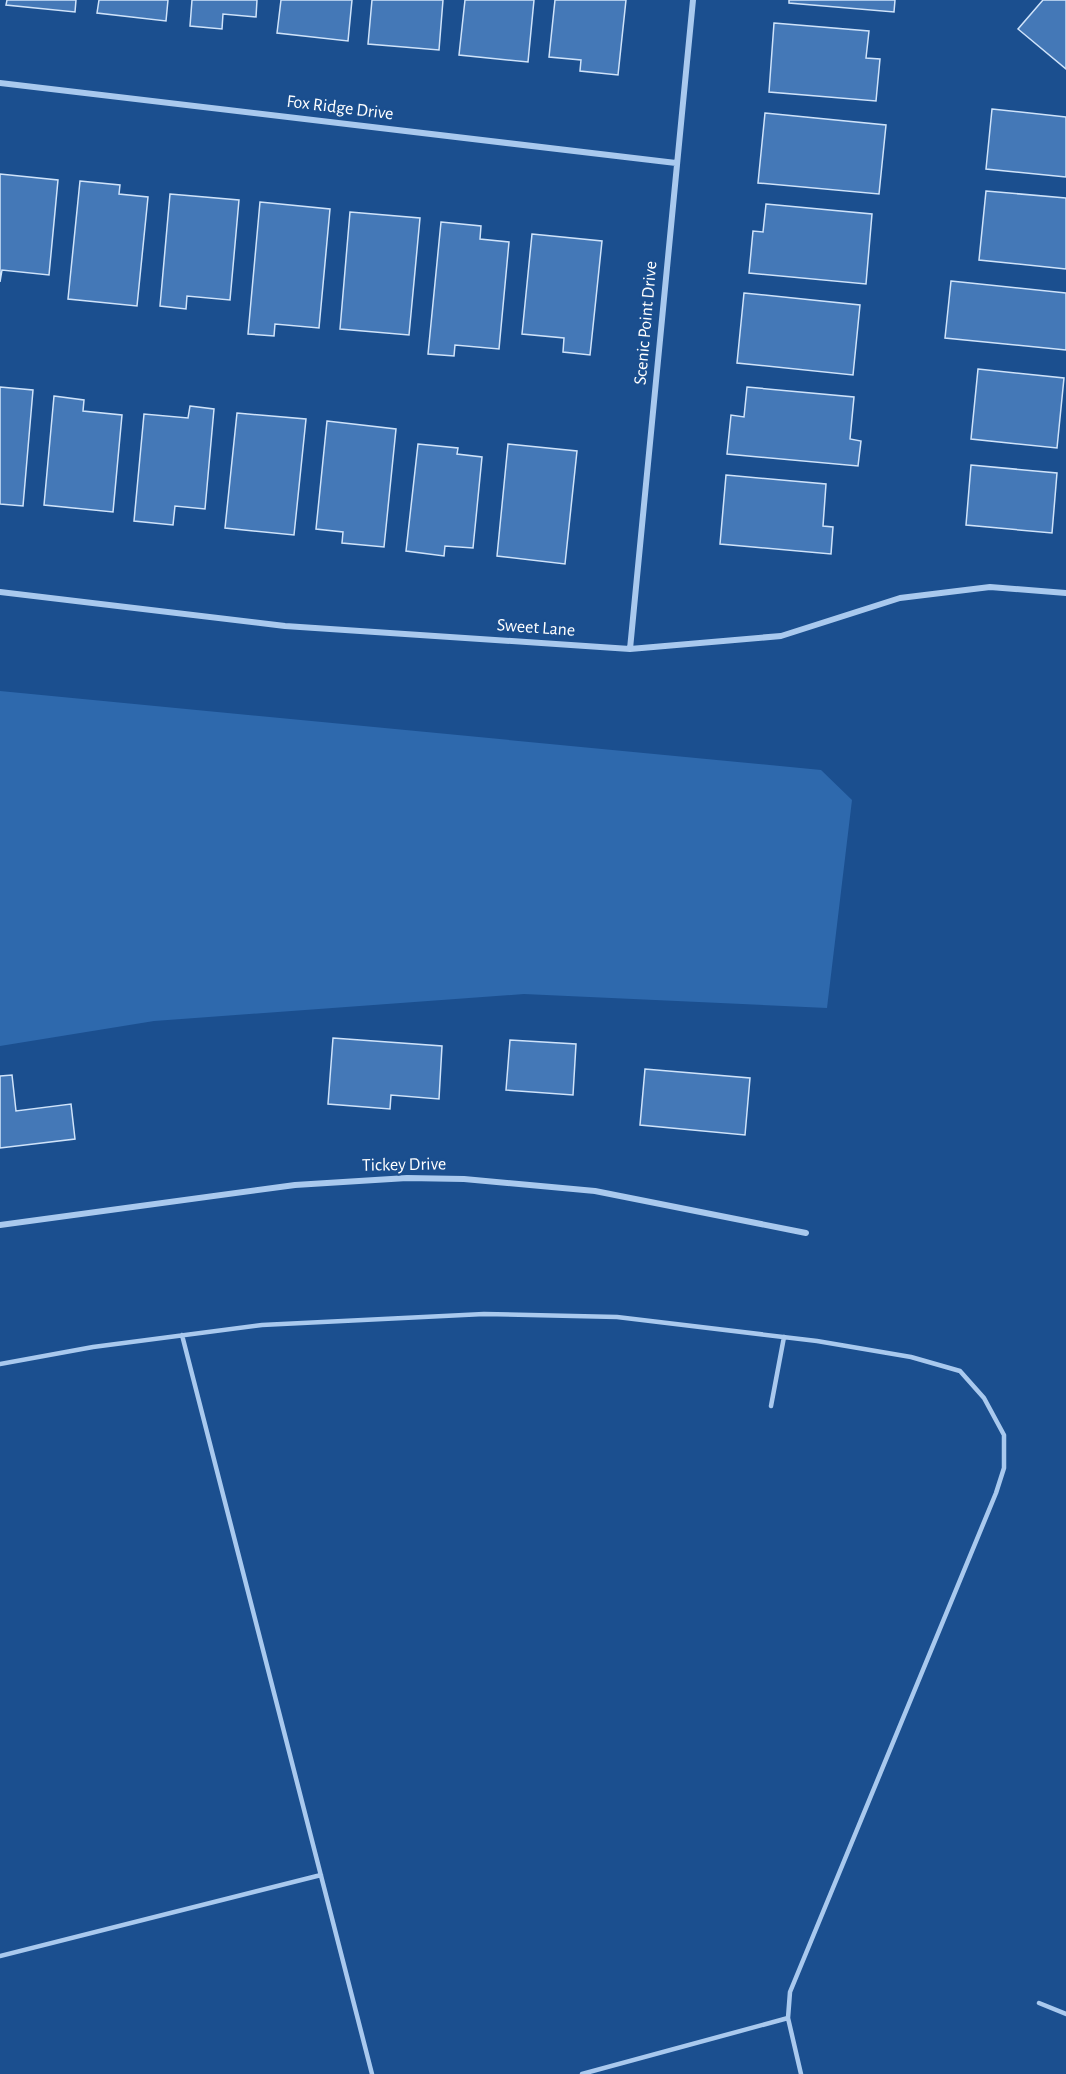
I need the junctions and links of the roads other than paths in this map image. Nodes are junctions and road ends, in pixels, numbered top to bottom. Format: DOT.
graph roads {
  1 [pos="693,0"];
  2 [pos="0,82"];
  3 [pos="676,163"];
  4 [pos="0,592"];
  5 [pos="1066,593"];
  6 [pos="630,649"];
  7 [pos="0,1225"];
  8 [pos="806,1233"];
  9 [pos="182,1335"];
  10 [pos="784,1337"];
  11 [pos="0,1364"];
  12 [pos="771,1406"];
  13 [pos="321,1875"];
  14 [pos="0,1956"];
  15 [pos="1039,2003"];
  16 [pos="1066,2014"];
  17 [pos="788,2018"];
  18 [pos="372,2074"];
  19 [pos="582,2074"];
  20 [pos="801,2074"];
  1 -- 3 [label="street, Scenic Point Drive"];
  2 -- 3 [label="street, Fox Ridge Drive"];
  3 -- 6 [label="street, Scenic Point Drive"];
  4 -- 6 [label="street, Sweet Lane"];
  5 -- 6 [label="street, Sweet Lane"];
  7 -- 8 [label="street, Tickey Drive"];
  9 -- 10 [label="lane"];
  9 -- 11 [label="lane"];
  9 -- 13 [label="lane"];
  10 -- 12 [label="lane"];
  10 -- 17 [label="lane"];
  13 -- 14 [label="lane"];
  13 -- 18 [label="lane"];
  15 -- 16 [label="lane"];
  17 -- 19 [label="lane"];
  17 -- 20 [label="lane"];
}
